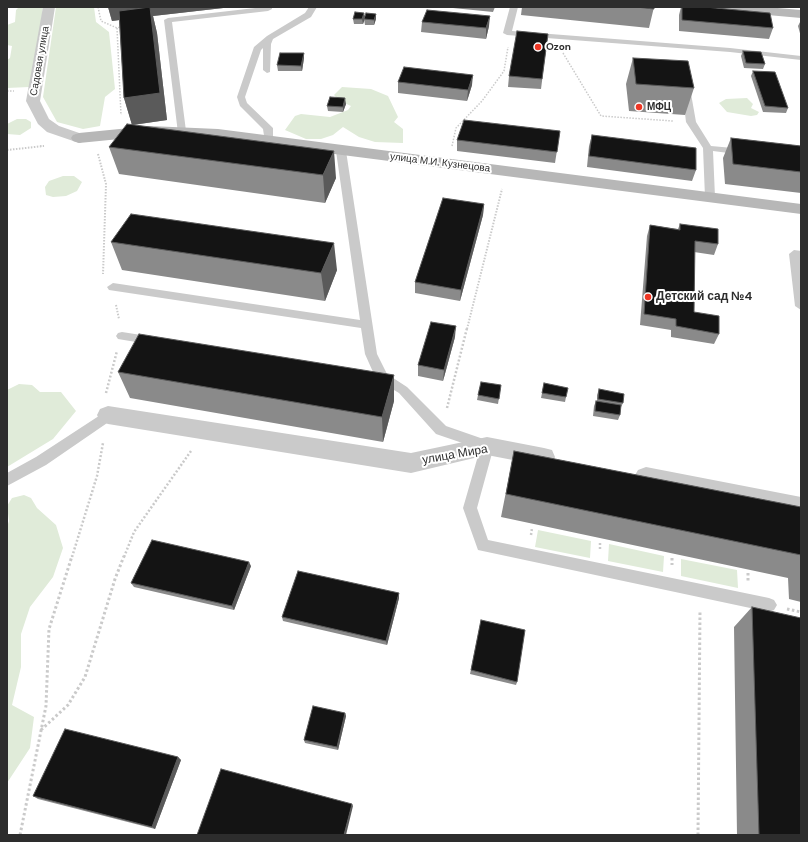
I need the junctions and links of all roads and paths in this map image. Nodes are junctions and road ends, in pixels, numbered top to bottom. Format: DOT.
graph roads {
  1 [pos="50,7"];
  2 [pos="98,7"];
  3 [pos="268,7"];
  4 [pos="313,7"];
  5 [pos="514,7"];
  6 [pos="723,7"];
  7 [pos="801,14"];
  8 [pos="130,25"];
  9 [pos="116,28"];
  10 [pos="507,33"];
  11 [pos="270,38"];
  12 [pos="554,38"];
  13 [pos="801,58"];
  14 [pos="267,70"];
  15 [pos="679,84"];
  16 [pos="691,122"];
  17 [pos="181,131"];
  18 [pos="122,133"];
  19 [pos="79,138"];
  20 [pos="268,140"];
  21 [pos="708,148"];
  22 [pos="341,151"];
  23 [pos="754,154"];
  24 [pos="447,164"];
  25 [pos="506,171"];
  26 [pos="710,197"];
  27 [pos="801,209"];
  28 [pos="801,255"];
  29 [pos="112,287"];
  30 [pos="801,306"];
  31 [pos="368,326"];
  32 [pos="122,336"];
  33 [pos="169,344"];
  34 [pos="366,374"];
  35 [pos="382,377"];
  36 [pos="108,415"];
  37 [pos="441,430"];
  38 [pos="205,431"];
  39 [pos="487,446"];
  40 [pos="563,461"];
  41 [pos="625,473"];
  42 [pos="7,480"];
  43 [pos="801,506"];
  44 [pos="700,591"];
  45 [pos="769,605"];
  46 [pos="41,730"];
  47 [pos="20,835"];
  48 [pos="698,835"];
  1 -- 19 [label="street, Садовая улица"];
  2 -- 9 [label="path"];
  3 -- 17 [label="lane"];
  4 -- 11 [label="lane"];
  5 -- 10 [label="lane"];
  6 -- 7 [label="street"];
  8 -- 9 [label="path"];
  9 -- 18 [label="path"];
  10 -- 12 [label="lane"];
  10 -- 24 [label="path"];
  11 -- 14 [label="lane"];
  11 -- 20 [label="lane"];
  12 -- 13 [label="lane"];
  12 -- 16 [label="path"];
  15 -- 16 [label="lane"];
  16 -- 21 [label="lane"];
  17 -- 18 [label="street, улица М.И. Кузнецова"];
  17 -- 20 [label="street, улица М.И. Кузнецова"];
  18 -- 19 [label="street, улица М.И. Кузнецова"];
  20 -- 22 [label="street, улица М.И. Кузнецова"];
  21 -- 23 [label="lane"];
  21 -- 26 [label="lane"];
  22 -- 24 [label="street, улица М.И. Кузнецова"];
  22 -- 31 [label="lane"];
  24 -- 25 [label="street, улица М.И. Кузнецова"];
  25 -- 26 [label="street, улица М.И. Кузнецова"];
  25 -- 37 [label="path"];
  26 -- 27 [label="street, улица М.И. Кузнецова"];
  28 -- 30 [label="lane"];
  29 -- 31 [label="lane"];
  31 -- 35 [label="lane"];
  32 -- 33 [label="lane"];
  34 -- 35 [label="lane"];
  35 -- 37 [label="lane"];
  36 -- 38 [label="street, улица Мира"];
  36 -- 42 [label="lane"];
  36 -- 46 [label="path"];
  37 -- 39 [label="lane"];
  38 -- 39 [label="street, улица Мира"];
  38 -- 46 [label="path"];
  39 -- 40 [label="street, улица Мира"];
  39 -- 44 [label="lane"];
  41 -- 43 [label="street"];
  44 -- 45 [label="lane"];
  44 -- 48 [label="path"];
  46 -- 47 [label="path"];
}
